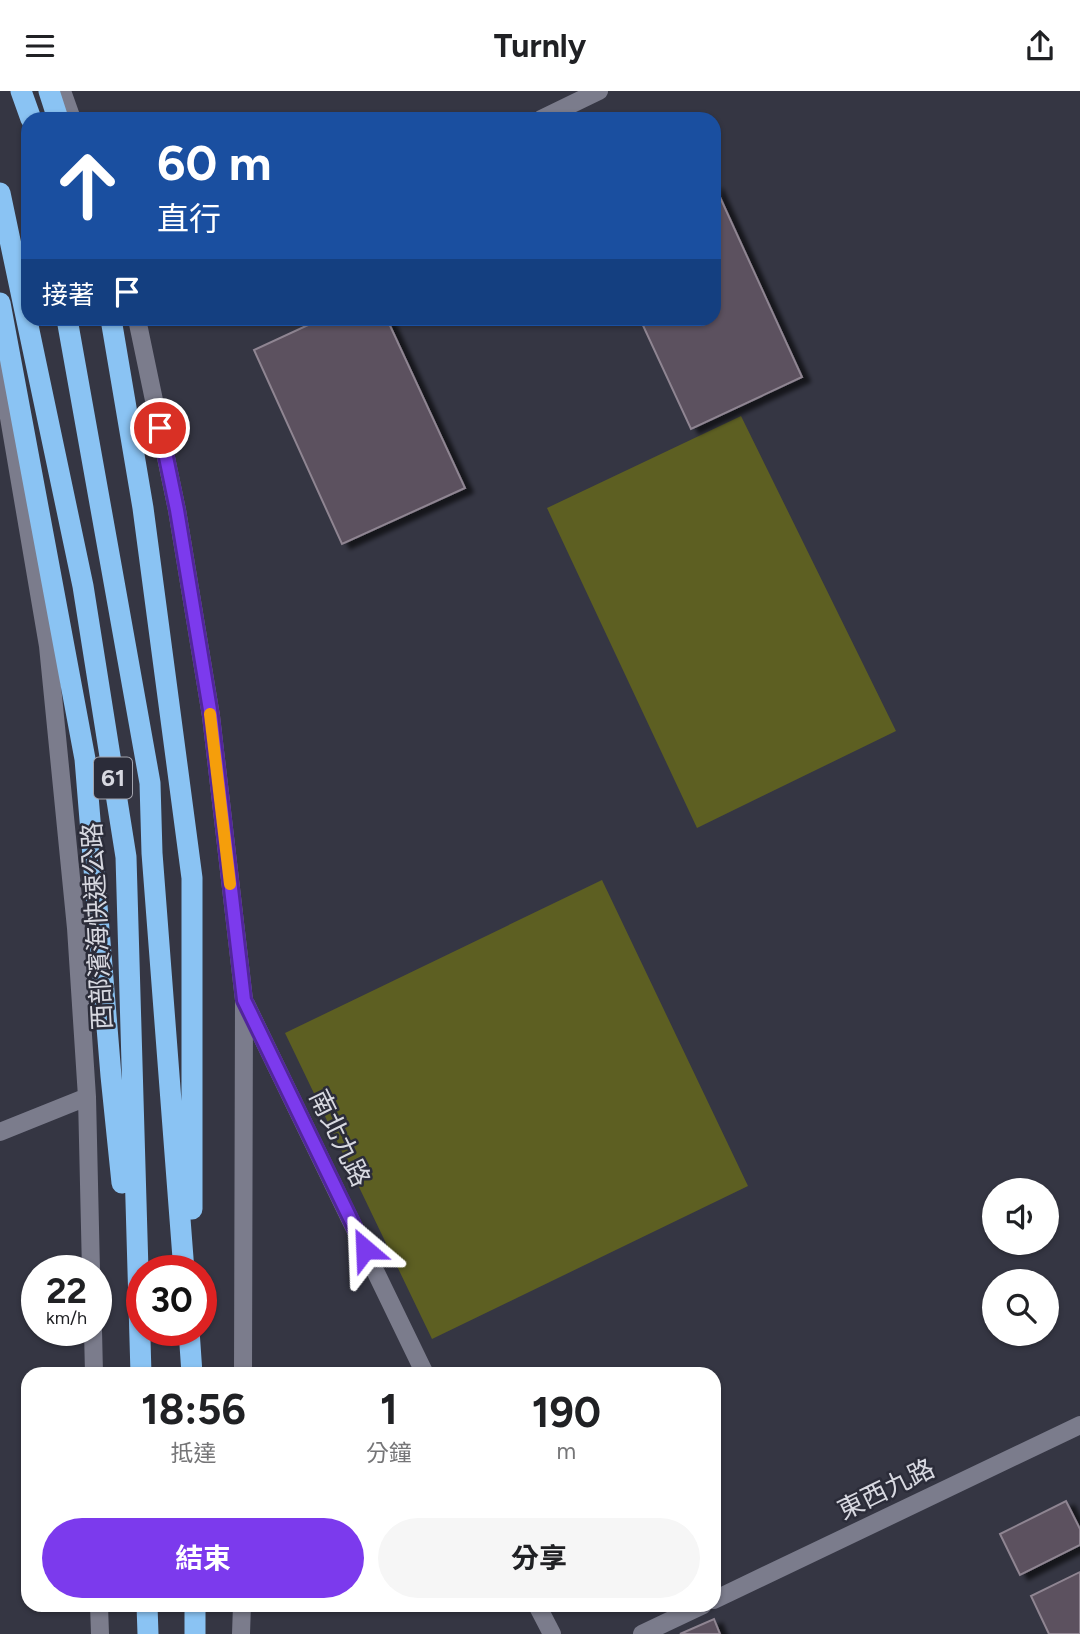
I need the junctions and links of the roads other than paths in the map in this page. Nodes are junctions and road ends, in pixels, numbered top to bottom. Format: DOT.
graph roads {
  1 [pos="21,91"];
  2 [pos="49,91"];
  3 [pos="62,91"];
  4 [pos="599,91"];
  5 [pos="28,112"];
  6 [pos="56,112"];
  7 [pos="70,112"];
  8 [pos="556,112"];
  9 [pos="0,193"];
  10 [pos="21,292"];
  11 [pos="0,303"];
  12 [pos="28,326"];
  13 [pos="68,326"];
  14 [pos="112,326"];
  15 [pos="138,326"];
  16 [pos="1,373"];
  17 [pos="244,1000"];
  18 [pos="87,1097"];
  19 [pos="0,1132"];
  20 [pos="91,1255"];
  21 [pos="183,1255"];
  22 [pos="192,1255"];
  23 [pos="93,1346"];
  24 [pos="191,1346"];
  25 [pos="140,1349"];
  26 [pos="94,1367"];
  27 [pos="141,1367"];
  28 [pos="192,1367"];
  29 [pos="243,1367"];
  30 [pos="422,1367"];
  31 [pos="1080,1425"];
  32 [pos="721,1597"];
  33 [pos="99,1612"];
  34 [pos="147,1612"];
  35 [pos="195,1612"];
  36 [pos="242,1612"];
  37 [pos="541,1612"];
  38 [pos="688,1612"];
  39 [pos="100,1634"];
  40 [pos="148,1634"];
  41 [pos="195,1634"];
  42 [pos="242,1634"];
  43 [pos="552,1634"];
  44 [pos="642,1634"];
  1 -- 5 [label="highway"];
  2 -- 6 [label="highway"];
  3 -- 7 [label="street"];
  4 -- 8 [label="street"];
  9 -- 10 [label="highway, 西部濱海快速公路 / 61"];
  11 -- 25 [label="highway"];
  12 -- 25 [label="highway, 西部濱海快速公路 / 61"];
  13 -- 21 [label="highway, 61"];
  14 -- 22 [label="highway"];
  15 -- 17 [label="street"];
  16 -- 18 [label="street"];
  17 -- 29 [label="street"];
  17 -- 30 [label="street, 南北九路"];
  18 -- 19 [label="street"];
  18 -- 20 [label="street"];
  23 -- 26 [label="street"];
  24 -- 28 [label="highway"];
  25 -- 27 [label="highway, 西部濱海快速公路 / 61"];
  31 -- 32 [label="street, 東西九路"];
  33 -- 39 [label="street"];
  34 -- 40 [label="highway"];
  35 -- 41 [label="highway"];
  36 -- 42 [label="street"];
  37 -- 43 [label="street"];
  38 -- 44 [label="street"];
}
